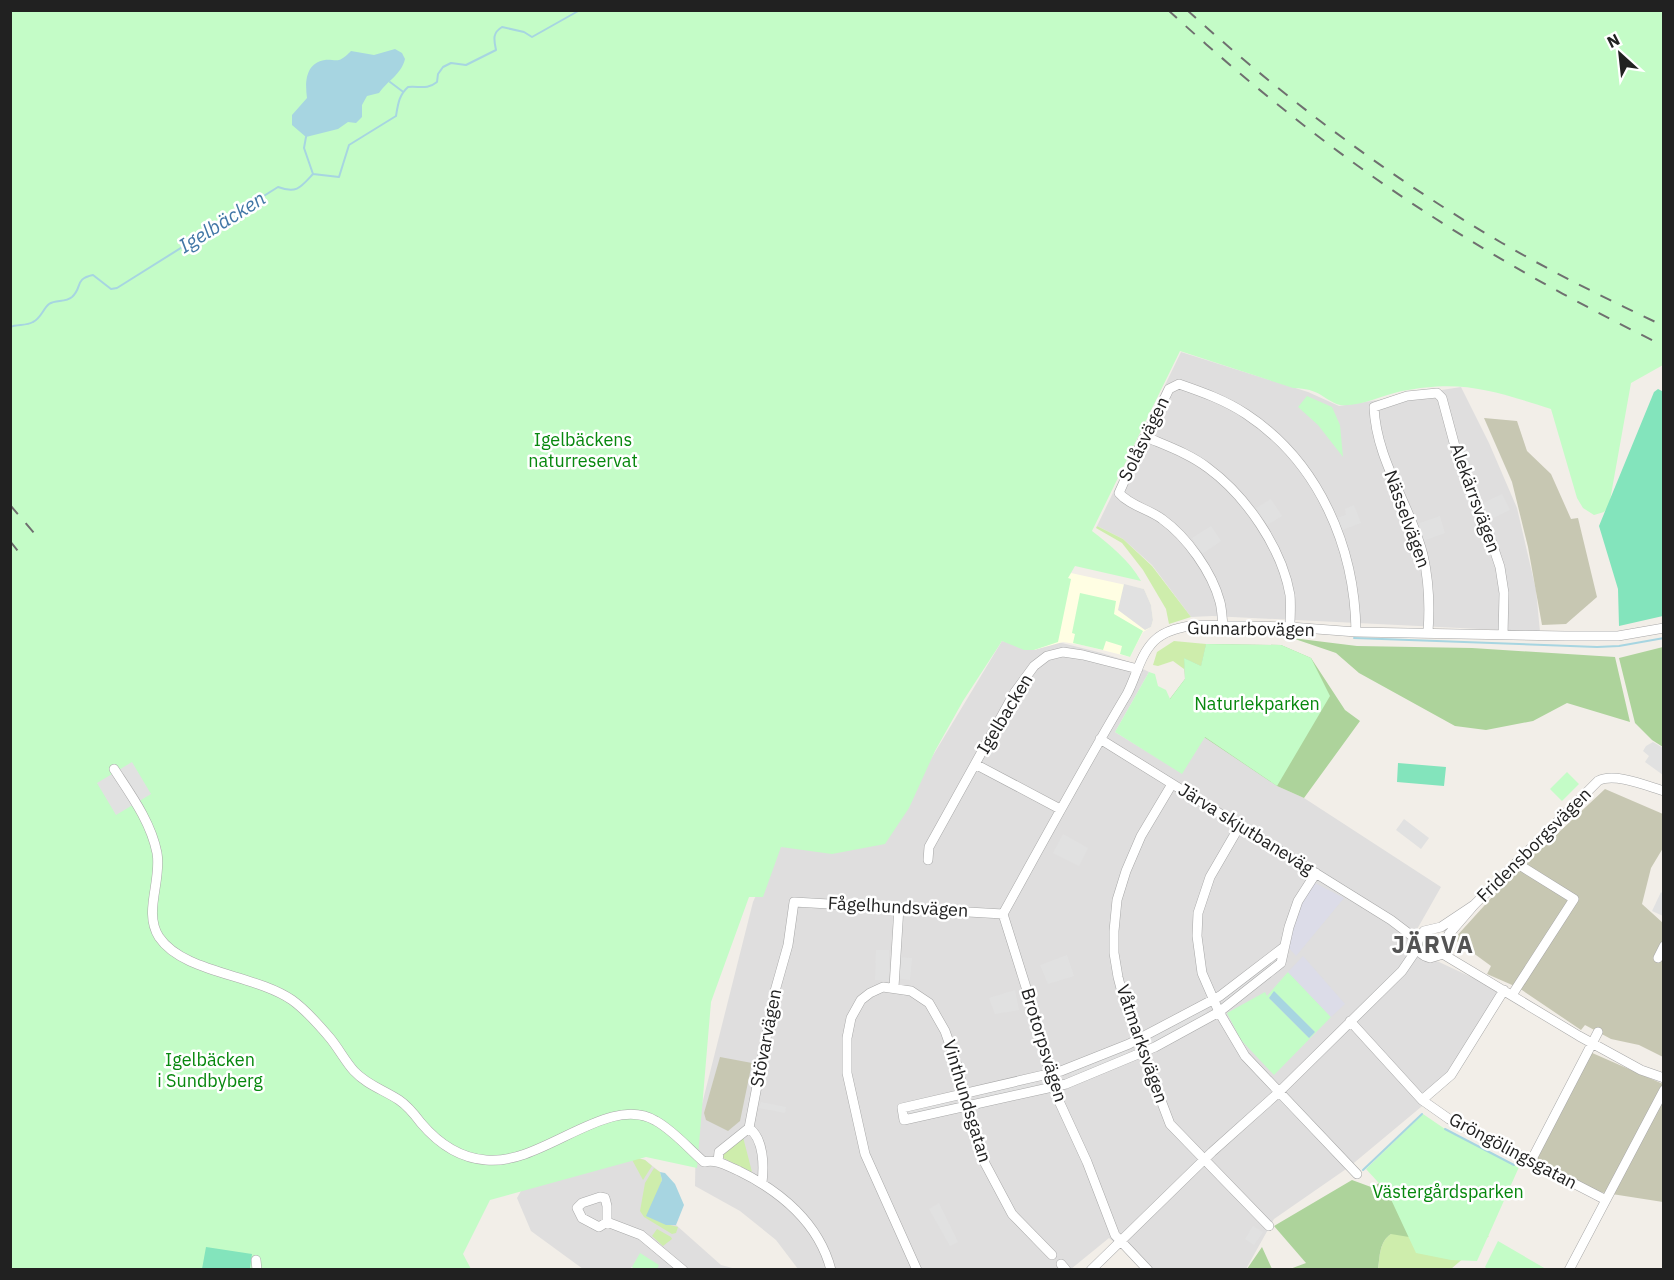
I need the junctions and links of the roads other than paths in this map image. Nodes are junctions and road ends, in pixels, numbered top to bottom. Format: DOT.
graph roads {
  1 [pos="1374,407"];
  2 [pos="1146,437"];
  3 [pos="1223,625"];
  4 [pos="1290,627"];
  5 [pos="1664,628"];
  6 [pos="1356,632"];
  7 [pos="1428,632"];
  8 [pos="1503,635"];
  9 [pos="1138,669"];
  10 [pos="1100,739"];
  11 [pos="975,764"];
  12 [pos="114,769"];
  13 [pos="1172,784"];
  14 [pos="1664,791"];
  15 [pos="1060,809"];
  16 [pos="1239,827"];
  17 [pos="928,860"];
  18 [pos="1521,866"];
  19 [pos="1316,873"];
  20 [pos="794,902"];
  21 [pos="1474,905"];
  22 [pos="899,907"];
  23 [pos="1003,914"];
  24 [pos="1435,929"];
  25 [pos="1417,932"];
  26 [pos="1444,942"];
  27 [pos="1417,946"];
  28 [pos="1664,946"];
  29 [pos="1284,947"];
  30 [pos="1441,953"];
  31 [pos="1427,958"];
  32 [pos="1658,958"];
  33 [pos="1402,971"];
  34 [pos="894,987"];
  35 [pos="1508,992"];
  36 [pos="1213,1000"];
  37 [pos="1219,1012"];
  38 [pos="1350,1021"];
  39 [pos="1598,1032"];
  40 [pos="1138,1040"];
  41 [pos="1592,1043"];
  42 [pos="1142,1052"];
  43 [pos="1050,1074"];
  44 [pos="1664,1078"];
  45 [pos="1053,1086"];
  46 [pos="1664,1090"];
  47 [pos="1278,1093"];
  48 [pos="965,1094"];
  49 [pos="1422,1100"];
  50 [pos="968,1106"];
  51 [pos="749,1128"];
  52 [pos="1204,1159"];
  53 [pos="1531,1161"];
  54 [pos="718,1162"];
  55 [pos="1357,1174"];
  56 [pos="762,1183"];
  57 [pos="1606,1200"];
  58 [pos="607,1222"];
  59 [pos="1269,1226"];
  60 [pos="1119,1240"];
  61 [pos="1052,1255"];
  62 [pos="683,1269"];
  63 [pos="831,1269"];
  64 [pos="917,1269"];
  65 [pos="1091,1269"];
  66 [pos="1148,1269"];
  67 [pos="1569,1269"];
  1 -- 7 [label="street, Nässelvägen"];
  1 -- 8 [label="street, Alekärrsvägen"];
  2 -- 3 [label="street, Solåsvägen"];
  2 -- 4 [label="street"];
  2 -- 6 [label="street, Solåsvägen"];
  3 -- 4 [label="street, Gunnarbovägen"];
  3 -- 9 [label="street, Gunnarbovägen"];
  4 -- 6 [label="street, Gunnarbovägen"];
  5 -- 8 [label="street, Gunnarbovägen"];
  6 -- 7 [label="street, Gunnarbovägen"];
  7 -- 8 [label="street, Gunnarbovägen"];
  9 -- 10 [label="street, Gunnarbovägen"];
  9 -- 11 [label="street, Igelbacken"];
  10 -- 13 [label="street, Järva skjutbaneväg"];
  10 -- 15 [label="street, Gunnarbovägen"];
  11 -- 15 [label="street, Igelbacken"];
  11 -- 17 [label="street, Igelbacken"];
  12 -- 54 [label="street"];
  13 -- 16 [label="street, Järva skjutbaneväg"];
  13 -- 40 [label="street, Våtmarksvägen"];
  14 -- 21 [label="street, Fridensborgsvägen"];
  15 -- 23 [label="street, Gunnarbovägen"];
  16 -- 19 [label="street, Järva skjutbaneväg"];
  16 -- 36 [label="street"];
  18 -- 35 [label="street"];
  19 -- 25 [label="street, Järva skjutbaneväg"];
  19 -- 29 [label="street"];
  20 -- 22 [label="street, Fågelhundsvägen"];
  20 -- 51 [label="street, Stövarvägen"];
  21 -- 24 [label="street, Fridensborgsvägen"];
  21 -- 26 [label="street, Fridensborgsvägen"];
  22 -- 23 [label="street, Fågelhundsvägen"];
  22 -- 34 [label="street"];
  23 -- 43 [label="street, Brotorpsvägen"];
  24 -- 25 [label="street"];
  24 -- 26 [label="street"];
  25 -- 27 [label="street"];
  26 -- 30 [label="street"];
  27 -- 31 [label="street"];
  27 -- 33 [label="street"];
  28 -- 32 [label="street"];
  29 -- 36 [label="street"];
  29 -- 37 [label="street"];
  30 -- 31 [label="street"];
  30 -- 35 [label="street"];
  31 -- 33 [label="street"];
  33 -- 38 [label="street"];
  34 -- 48 [label="street, Vinthundsgatan"];
  34 -- 64 [label="street"];
  35 -- 41 [label="street"];
  35 -- 49 [label="street"];
  36 -- 37 [label="street"];
  36 -- 40 [label="street"];
  37 -- 42 [label="street"];
  37 -- 47 [label="street"];
  38 -- 47 [label="street"];
  38 -- 49 [label="street"];
  39 -- 41 [label="street"];
  40 -- 42 [label="street, Våtmarksvägen"];
  40 -- 43 [label="street"];
  41 -- 44 [label="street"];
  41 -- 53 [label="street"];
  42 -- 45 [label="street"];
  42 -- 52 [label="street, Våtmarksvägen"];
  43 -- 45 [label="street, Brotorpsvägen"];
  43 -- 48 [label="street"];
  45 -- 50 [label="street"];
  45 -- 60 [label="street, Brotorpsvägen"];
  46 -- 57 [label="street"];
  47 -- 52 [label="street"];
  47 -- 55 [label="street"];
  48 -- 50 [label="street, Vinthundsgatan"];
  48 -- 50 [label="street"];
  49 -- 53 [label="street, Gröngölingsgatan"];
  50 -- 61 [label="street, Vinthundsgatan"];
  51 -- 54 [label="street"];
  51 -- 56 [label="street"];
  52 -- 59 [label="street"];
  52 -- 60 [label="street"];
  53 -- 57 [label="street, Gröngölingsgatan"];
  54 -- 56 [label="street"];
  56 -- 63 [label="street"];
  57 -- 67 [label="street"];
  58 -- 62 [label="street"];
  60 -- 65 [label="street"];
  60 -- 66 [label="street"];
}
